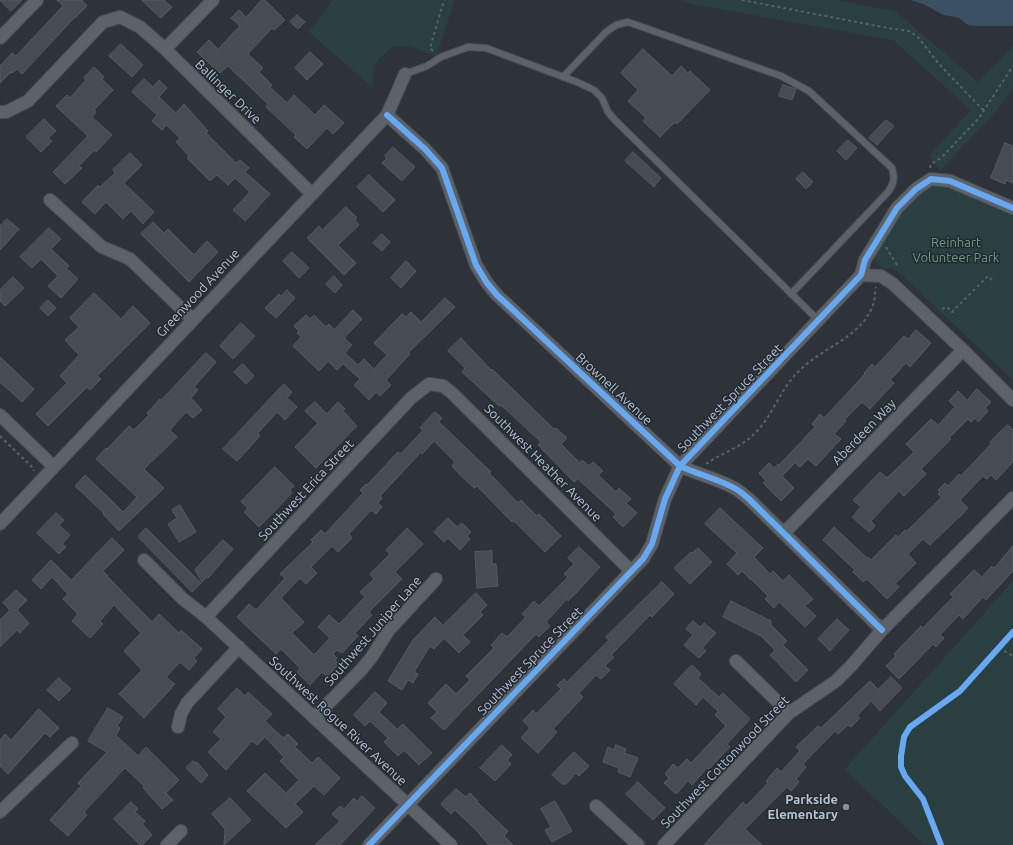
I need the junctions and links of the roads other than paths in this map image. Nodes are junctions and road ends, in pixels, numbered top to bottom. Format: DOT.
graph roads {
  1 [pos="37,0"];
  2 [pos="212,0"];
  3 [pos="0,38"];
  4 [pos="165,49"];
  5 [pos="405,74"];
  6 [pos="563,77"];
  7 [pos="0,112"];
  8 [pos="387,115"];
  9 [pos="312,194"];
  10 [pos="50,200"];
  11 [pos="1013,208"];
  12 [pos="861,275"];
  13 [pos="791,294"];
  14 [pos="193,320"];
  15 [pos="819,321"];
  16 [pos="963,350"];
  17 [pos="429,384"];
  18 [pos="1013,400"];
  19 [pos="0,416"];
  20 [pos="680,466"];
  21 [pos="54,467"];
  22 [pos="1013,498"];
  23 [pos="0,524"];
  24 [pos="784,533"];
  25 [pos="144,560"];
  26 [pos="631,571"];
  27 [pos="436,579"];
  28 [pos="206,617"];
  29 [pos="882,630"];
  30 [pos="239,647"];
  31 [pos="736,661"];
  32 [pos="789,713"];
  33 [pos="314,718"];
  34 [pos="178,727"];
  35 [pos="72,743"];
  36 [pos="407,804"];
  37 [pos="596,806"];
  38 [pos="0,812"];
  39 [pos="181,831"];
  40 [pos="167,845"];
  41 [pos="369,845"];
  42 [pos="451,845"];
  43 [pos="638,845"];
  44 [pos="664,845"];
  1 -- 3 [label="street"];
  2 -- 4 [label="street"];
  4 -- 7 [label="street, Ballinger Drive"];
  4 -- 9 [label="street, Ballinger Drive"];
  5 -- 6 [label="lane"];
  5 -- 8 [label="street, Greenwood Avenue"];
  6 -- 13 [label="lane"];
  6 -- 13 [label="lane"];
  8 -- 9 [label="street, Greenwood Avenue"];
  8 -- 20 [label="street, Brownell Avenue"];
  9 -- 14 [label="street, Greenwood Avenue"];
  10 -- 14 [label="street"];
  11 -- 12 [label="street, Southwest Spruce Street"];
  12 -- 15 [label="street, Southwest Spruce Street"];
  12 -- 16 [label="street"];
  13 -- 15 [label="lane"];
  14 -- 21 [label="street, Greenwood Avenue"];
  15 -- 20 [label="street, Southwest Spruce Street"];
  16 -- 18 [label="street"];
  16 -- 24 [label="street, Aberdeen Way"];
  17 -- 26 [label="street, Southwest Heather Avenue"];
  17 -- 28 [label="street, Southwest Erica Street"];
  19 -- 21 [label="street"];
  20 -- 24 [label="street, Brownell Avenue"];
  20 -- 26 [label="street, Southwest Spruce Street"];
  21 -- 23 [label="street, Greenwood Avenue"];
  22 -- 29 [label="street, Southwest Cottonwood Street"];
  24 -- 29 [label="street, Brownell Avenue"];
  25 -- 28 [label="street, Southwest Rogue River Avenue"];
  26 -- 36 [label="street, Southwest Spruce Street"];
  27 -- 33 [label="street, Southwest Juniper Lane"];
  28 -- 30 [label="street, Southwest Rogue River Avenue"];
  29 -- 32 [label="street, Southwest Cottonwood Street"];
  30 -- 33 [label="street, Southwest Rogue River Avenue"];
  30 -- 34 [label="street"];
  31 -- 32 [label="street"];
  32 -- 44 [label="street, Southwest Cottonwood Street"];
  33 -- 36 [label="street, Southwest Rogue River Avenue"];
  35 -- 38 [label="street"];
  36 -- 41 [label="street, Southwest Spruce Street"];
  36 -- 42 [label="street, Southwest Rogue River Avenue"];
  37 -- 43 [label="street"];
  39 -- 40 [label="street"];
}
